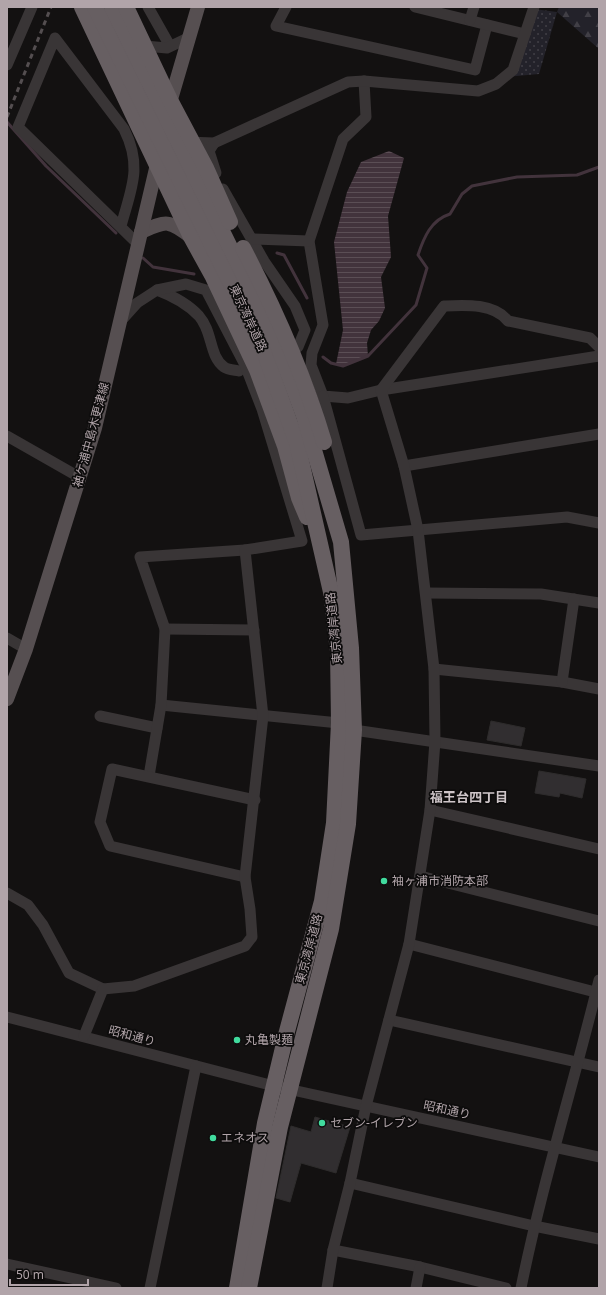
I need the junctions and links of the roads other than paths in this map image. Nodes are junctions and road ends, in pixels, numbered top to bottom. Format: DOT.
graph roads {
  1 [pos="32,7"];
  2 [pos="82,7"];
  3 [pos="95,7"];
  4 [pos="112,7"];
  5 [pos="126,7"];
  6 [pos="148,7"];
  7 [pos="198,7"];
  8 [pos="286,7"];
  9 [pos="415,7"];
  10 [pos="474,7"];
  11 [pos="534,7"];
  12 [pos="470,20"];
  13 [pos="487,25"];
  14 [pos="525,34"];
  15 [pos="188,38"];
  16 [pos="145,46"];
  17 [pos="170,46"];
  18 [pos="7,65"];
  19 [pos="364,81"];
  20 [pos="170,100"];
  21 [pos="193,141"];
  22 [pos="214,143"];
  23 [pos="159,158"];
  24 [pos="121,226"];
  25 [pos="190,237"];
  26 [pos="139,238"];
  27 [pos="253,238"];
  28 [pos="309,241"];
  29 [pos="157,290"];
  30 [pos="119,323"];
  31 [pos="298,346"];
  32 [pos="599,348"];
  33 [pos="599,356"];
  34 [pos="239,371"];
  35 [pos="381,390"];
  36 [pos="323,396"];
  37 [pos="599,434"];
  38 [pos="7,436"];
  39 [pos="404,466"];
  40 [pos="80,477"];
  41 [pos="599,523"];
  42 [pos="418,530"];
  43 [pos="341,542"];
  44 [pos="245,550"];
  45 [pos="323,551"];
  46 [pos="426,593"];
  47 [pos="574,598"];
  48 [pos="599,603"];
  49 [pos="165,628"];
  50 [pos="254,630"];
  51 [pos="7,638"];
  52 [pos="26,649"];
  53 [pos="434,668"];
  54 [pos="562,682"];
  55 [pos="599,688"];
  56 [pos="7,700"];
  57 [pos="161,705"];
  58 [pos="100,716"];
  59 [pos="263,716"];
  60 [pos="339,723"];
  61 [pos="157,728"];
  62 [pos="354,730"];
  63 [pos="435,741"];
  64 [pos="599,766"];
  65 [pos="149,776"];
  66 [pos="255,800"];
  67 [pos="430,810"];
  68 [pos="599,849"];
  69 [pos="420,876"];
  70 [pos="245,877"];
  71 [pos="7,892"];
  72 [pos="599,921"];
  73 [pos="409,944"];
  74 [pos="599,980"];
  75 [pos="103,989"];
  76 [pos="598,993"];
  77 [pos="7,1017"];
  78 [pos="389,1020"];
  79 [pos="84,1036"];
  80 [pos="579,1061"];
  81 [pos="196,1066"];
  82 [pos="599,1067"];
  83 [pos="281,1088"];
  84 [pos="366,1106"];
  85 [pos="555,1147"];
  86 [pos="599,1157"];
  87 [pos="350,1183"];
  88 [pos="534,1226"];
  89 [pos="599,1238"];
  90 [pos="333,1250"];
  91 [pos="7,1264"];
  92 [pos="420,1267"];
  93 [pos="116,1288"];
  94 [pos="150,1288"];
  95 [pos="237,1288"];
  96 [pos="249,1288"];
  97 [pos="326,1288"];
  98 [pos="416,1288"];
  99 [pos="506,1288"];
  100 [pos="521,1288"];
  1 -- 18 [label="street"];
  2 -- 23 [label="highway"];
  3 -- 45 [label="highway, 東京湾岸道路"];
  4 -- 43 [label="highway, 東京湾岸道路"];
  5 -- 16 [label="highway"];
  6 -- 17 [label="street"];
  7 -- 15 [label="main road, 袖ケ浦中島木更津線"];
  8 -- 13 [label="street"];
  9 -- 12 [label="street"];
  10 -- 12 [label="street"];
  11 -- 14 [label="street"];
  12 -- 13 [label="street"];
  13 -- 14 [label="street"];
  14 -- 19 [label="street"];
  15 -- 17 [label="street"];
  15 -- 20 [label="main road, 袖ケ浦中島木更津線"];
  16 -- 17 [label="street"];
  16 -- 20 [label="highway"];
  19 -- 22 [label="street"];
  19 -- 28 [label="street"];
  20 -- 21 [label="highway"];
  20 -- 23 [label="main road, 袖ケ浦中島木更津線"];
  21 -- 22 [label="street"];
  21 -- 23 [label="street"];
  21 -- 43 [label="highway"];
  22 -- 27 [label="street"];
  23 -- 25 [label="highway"];
  23 -- 26 [label="main road, 袖ケ浦中島木更津線"];
  24 -- 24 [label="street"];
  24 -- 26 [label="street"];
  25 -- 26 [label="main road"];
  25 -- 45 [label="highway"];
  26 -- 30 [label="main road, 袖ケ浦中島木更津線"];
  27 -- 28 [label="street"];
  27 -- 31 [label="street"];
  28 -- 36 [label="street"];
  29 -- 30 [label="street"];
  29 -- 34 [label="street"];
  29 -- 44 [label="street"];
  30 -- 40 [label="main road, 袖ケ浦中島木更津線"];
  32 -- 35 [label="street"];
  33 -- 35 [label="street"];
  35 -- 36 [label="street"];
  35 -- 39 [label="street"];
  36 -- 42 [label="street"];
  37 -- 39 [label="street"];
  38 -- 40 [label="street"];
  39 -- 42 [label="street"];
  40 -- 52 [label="main road, 袖ケ浦中島木更津線"];
  41 -- 42 [label="street"];
  42 -- 46 [label="street"];
  43 -- 62 [label="highway, 東京湾岸道路"];
  44 -- 49 [label="street"];
  44 -- 50 [label="street"];
  45 -- 60 [label="highway, 東京湾岸道路"];
  46 -- 47 [label="street"];
  46 -- 53 [label="street"];
  47 -- 48 [label="street"];
  47 -- 54 [label="street"];
  49 -- 50 [label="street"];
  49 -- 57 [label="street"];
  50 -- 59 [label="street"];
  51 -- 52 [label="street"];
  52 -- 56 [label="main road, 袖ケ浦中島木更津線"];
  53 -- 54 [label="street"];
  53 -- 63 [label="street"];
  54 -- 55 [label="street"];
  57 -- 59 [label="street"];
  57 -- 61 [label="street"];
  58 -- 61 [label="street"];
  59 -- 60 [label="street"];
  59 -- 66 [label="street"];
  60 -- 83 [label="highway, 東京湾岸道路"];
  61 -- 65 [label="street"];
  62 -- 63 [label="street"];
  62 -- 83 [label="highway, 東京湾岸道路"];
  63 -- 64 [label="street"];
  63 -- 67 [label="street"];
  65 -- 66 [label="street"];
  65 -- 70 [label="street"];
  66 -- 70 [label="street"];
  67 -- 68 [label="street"];
  67 -- 69 [label="street"];
  69 -- 72 [label="street"];
  69 -- 73 [label="street"];
  70 -- 75 [label="street"];
  71 -- 75 [label="street"];
  73 -- 76 [label="street"];
  73 -- 78 [label="street"];
  74 -- 76 [label="street"];
  75 -- 79 [label="street"];
  76 -- 80 [label="street"];
  77 -- 79 [label="street, 昭和通り"];
  78 -- 80 [label="street"];
  78 -- 84 [label="street"];
  79 -- 81 [label="street, 昭和通り"];
  80 -- 82 [label="street"];
  80 -- 85 [label="street"];
  81 -- 83 [label="street, 昭和通り"];
  81 -- 94 [label="street"];
  83 -- 84 [label="street, 昭和通り"];
  83 -- 95 [label="highway, 東京湾岸道路"];
  83 -- 96 [label="highway, 東京湾岸道路"];
  84 -- 85 [label="street, 昭和通り"];
  84 -- 87 [label="street"];
  85 -- 86 [label="street, 昭和通り"];
  85 -- 88 [label="street"];
  87 -- 88 [label="street"];
  87 -- 90 [label="street"];
  88 -- 89 [label="street"];
  88 -- 100 [label="street"];
  90 -- 92 [label="street"];
  90 -- 97 [label="street"];
  91 -- 93 [label="street"];
  92 -- 98 [label="street"];
  92 -- 99 [label="street"];
}
